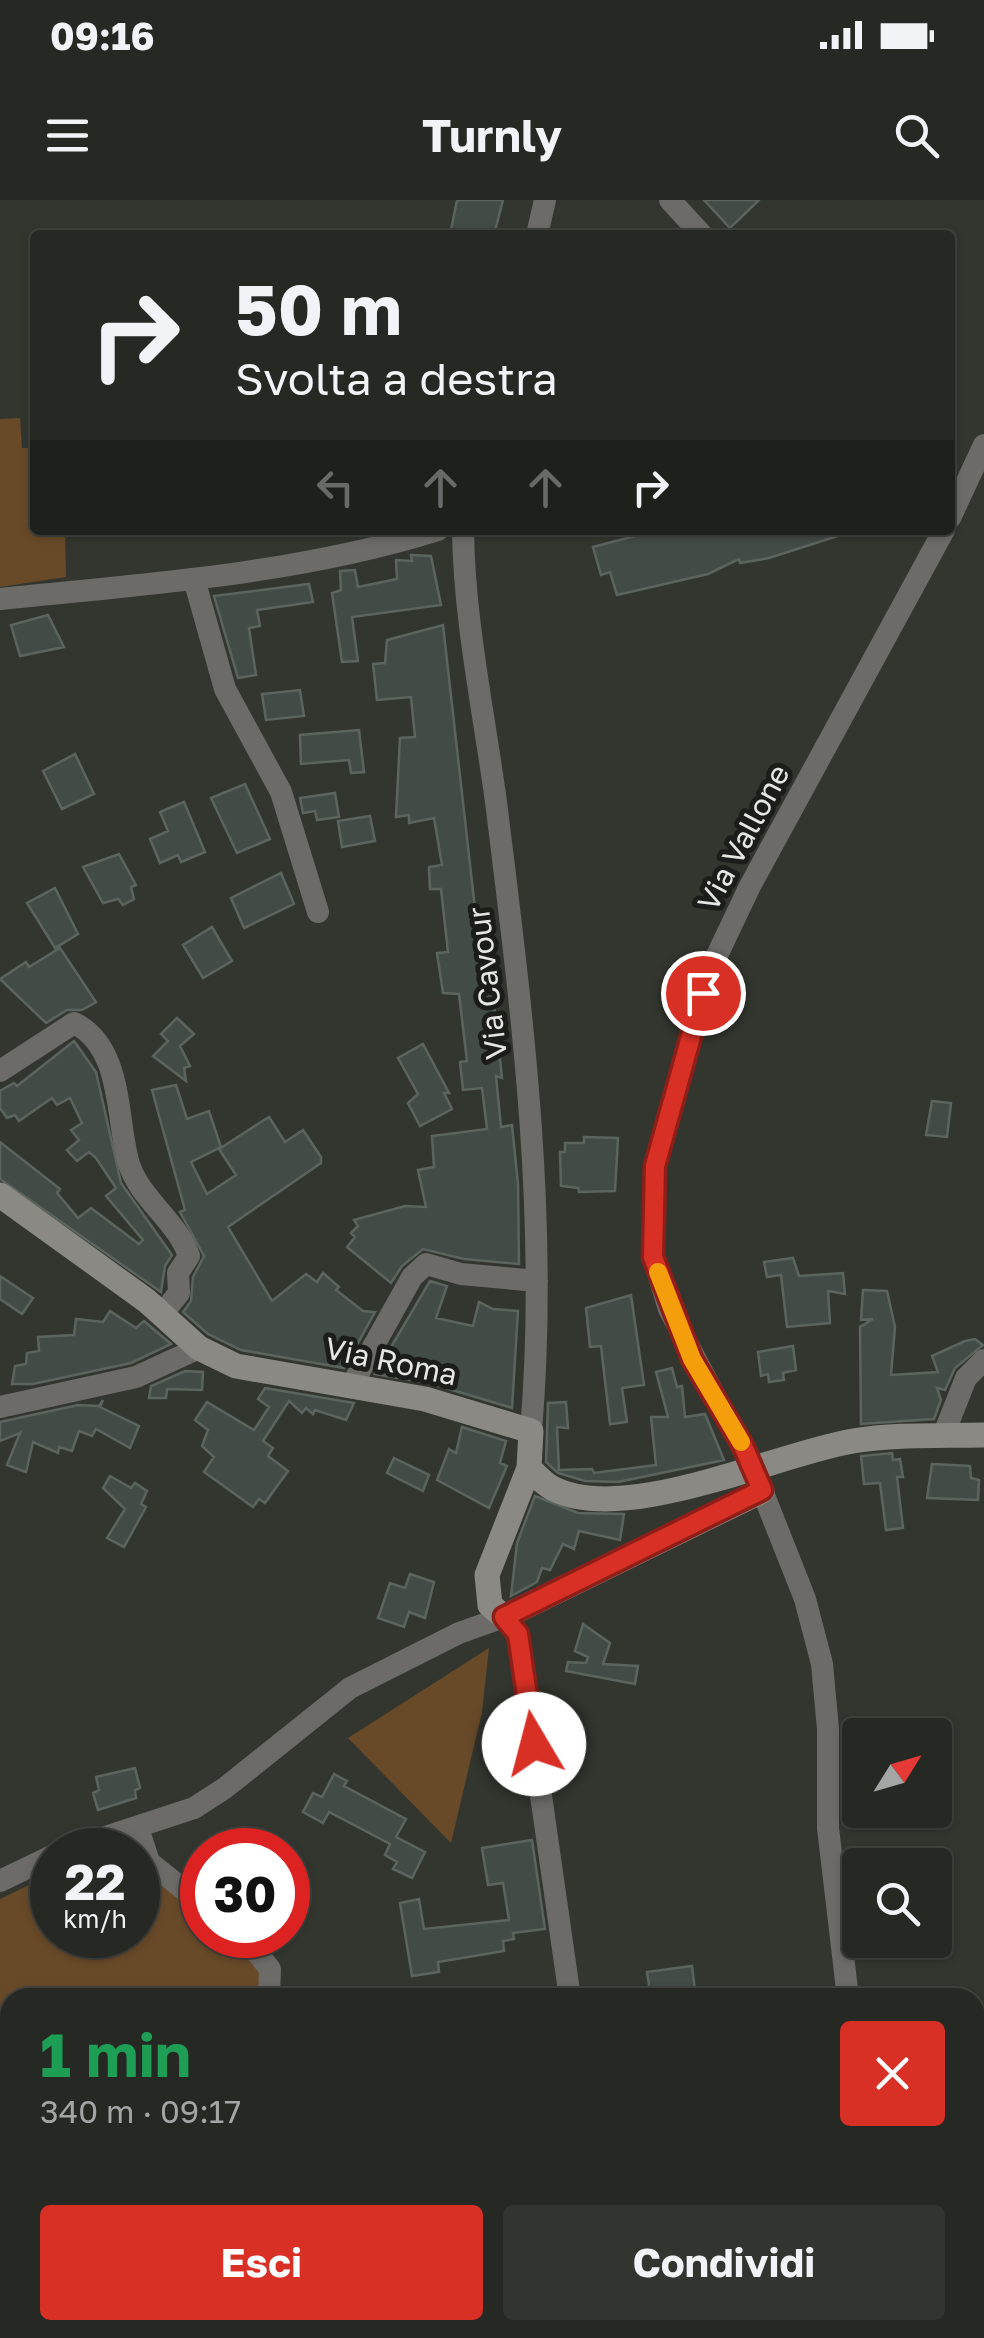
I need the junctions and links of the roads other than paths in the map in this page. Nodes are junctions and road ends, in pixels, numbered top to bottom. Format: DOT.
graph roads {
  1 [pos="544,200"];
  2 [pos="670,200"];
  3 [pos="538,230"];
  4 [pos="697,230"];
  5 [pos="984,444"];
  6 [pos="955,466"];
  7 [pos="978,479"];
  8 [pos="955,511"];
  9 [pos="421,535"];
  10 [pos="464,535"];
  11 [pos="941,535"];
  12 [pos="194,579"];
  13 [pos="0,600"];
  14 [pos="318,912"];
  15 [pos="0,1071"];
  16 [pos="0,1195"];
  17 [pos="537,1280"];
  18 [pos="162,1314"];
  19 [pos="199,1348"];
  20 [pos="984,1360"];
  21 [pos="353,1383"];
  22 [pos="0,1407"];
  23 [pos="531,1431"];
  24 [pos="984,1435"];
  25 [pos="942,1436"];
  26 [pos="529,1468"];
  27 [pos="758,1480"];
  28 [pos="504,1617"];
  29 [pos="138,1828"];
  30 [pos="30,1867"];
  31 [pos="160,1870"];
  32 [pos="0,1881"];
  33 [pos="180,1886"];
  34 [pos="261,1958"];
  35 [pos="269,1988"];
  36 [pos="569,1988"];
  37 [pos="847,1988"];
  1 -- 3 [label="street"];
  2 -- 4 [label="street"];
  5 -- 7 [label="street"];
  6 -- 7 [label="street"];
  7 -- 8 [label="street"];
  9 -- 12 [label="street"];
  10 -- 17 [label="street, Via Cavour"];
  11 -- 27 [label="street, Via Vallone"];
  12 -- 13 [label="street"];
  12 -- 14 [label="street"];
  15 -- 18 [label="street"];
  16 -- 18 [label="street, Via Roma"];
  17 -- 21 [label="street"];
  17 -- 23 [label="street, Via Cavour"];
  18 -- 19 [label="street, Via Roma"];
  19 -- 21 [label="street, Via Roma"];
  19 -- 22 [label="street"];
  20 -- 25 [label="street"];
  21 -- 23 [label="street, Via Roma"];
  23 -- 26 [label="street"];
  24 -- 25 [label="street"];
  25 -- 27 [label="street"];
  26 -- 27 [label="street"];
  26 -- 28 [label="street"];
  27 -- 28 [label="street"];
  27 -- 37 [label="street, Via Vallone"];
  28 -- 29 [label="street"];
  28 -- 36 [label="street"];
  30 -- 32 [label="street"];
  31 -- 33 [label="street"];
  34 -- 35 [label="street"];
}
